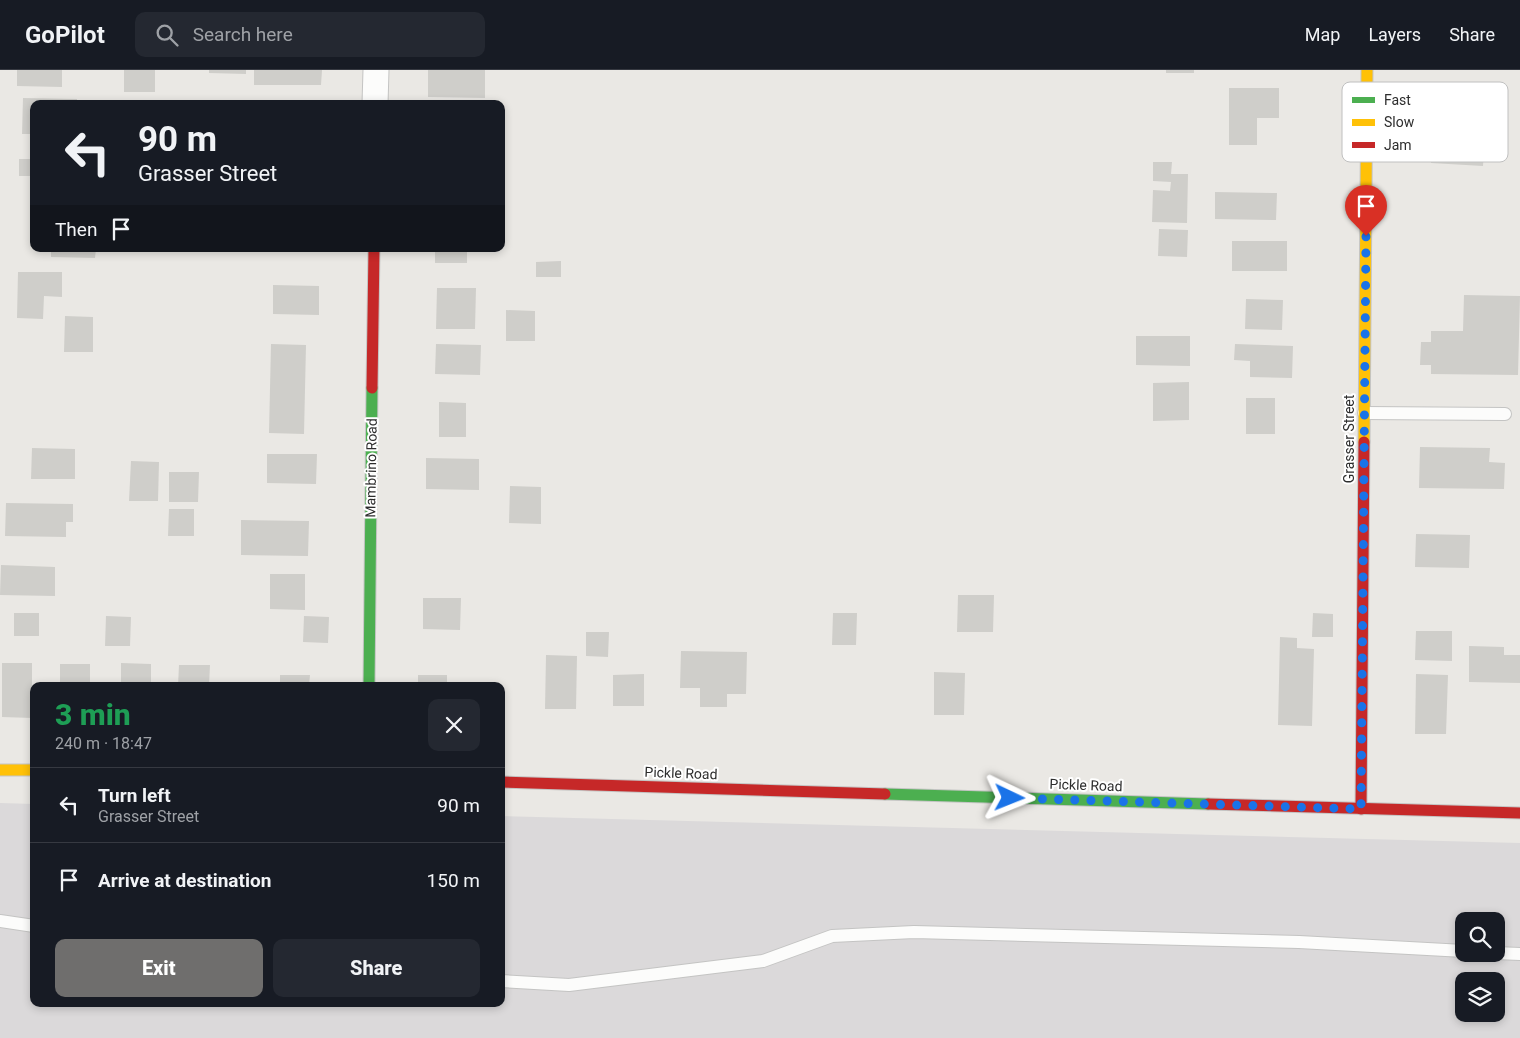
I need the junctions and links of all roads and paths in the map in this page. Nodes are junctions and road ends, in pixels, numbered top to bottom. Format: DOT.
graph roads {
  1 [pos="376,70"];
  2 [pos="375,100"];
  3 [pos="1366,162"];
  4 [pos="374,252"];
  5 [pos="1364,413"];
  6 [pos="1505,414"];
  7 [pos="369,682"];
  8 [pos="0,770"];
  9 [pos="30,770"];
  10 [pos="505,782"];
  11 [pos="1361,809"];
  12 [pos="1520,813"];
  13 [pos="0,921"];
  14 [pos="30,925"];
  15 [pos="1455,951"];
  16 [pos="1505,953"];
  17 [pos="1520,954"];
  18 [pos="505,981"];
  1 -- 2 [label="street"];
  3 -- 5 [label="street, Grasser Street"];
  4 -- 7 [label="street, Mambrino Road"];
  5 -- 6 [label="lane"];
  5 -- 11 [label="street, Grasser Street"];
  8 -- 9 [label="street"];
  10 -- 11 [label="street, Pickle Road"];
  11 -- 12 [label="street, Pickle Road"];
  13 -- 14 [label="lane"];
  15 -- 18 [label="lane"];
  16 -- 17 [label="lane"];
}
